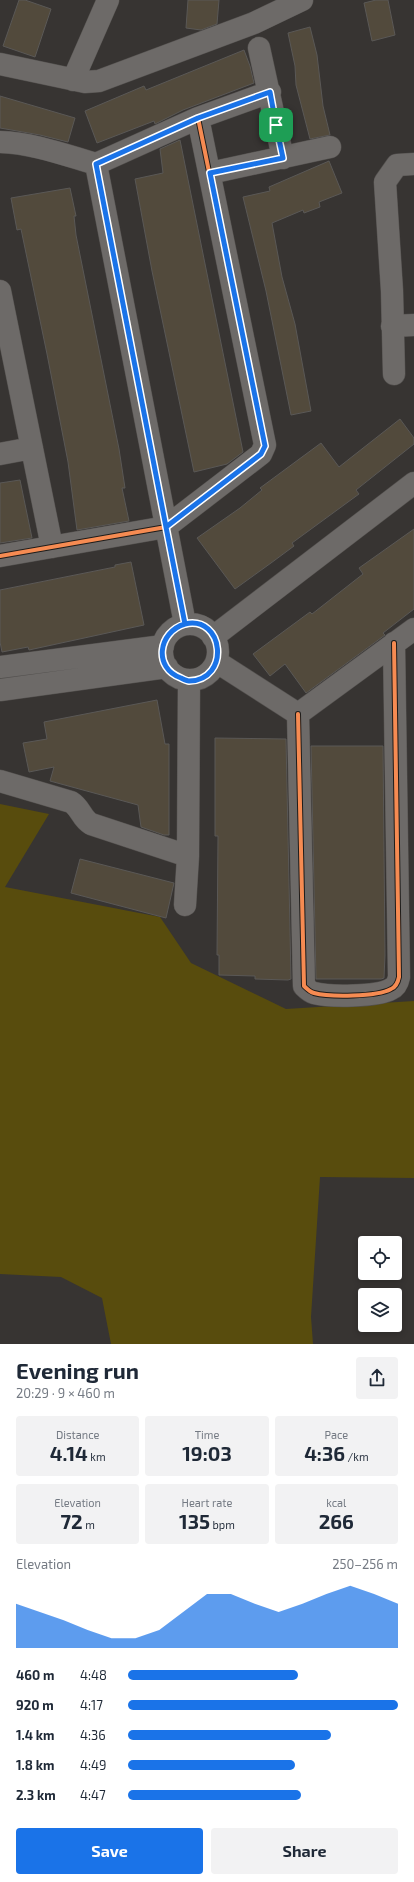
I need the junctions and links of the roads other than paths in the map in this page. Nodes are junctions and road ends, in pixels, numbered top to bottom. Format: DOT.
graph roads {
  1 [pos="108,0"];
  2 [pos="302,0"];
  3 [pos="259,48"];
  4 [pos="0,64"];
  5 [pos="73,80"];
  6 [pos="270,92"];
  7 [pos="198,118"];
  8 [pos="0,142"];
  9 [pos="330,148"];
  10 [pos="283,158"];
  11 [pos="96,164"];
  12 [pos="414,164"];
  13 [pos="210,173"];
  14 [pos="0,291"];
  15 [pos="414,325"];
  16 [pos="392,326"];
  17 [pos="6,353"];
  18 [pos="394,374"];
  19 [pos="32,448"];
  20 [pos="0,454"];
  21 [pos="414,483"];
  22 [pos="166,527"];
  23 [pos="52,547"];
  24 [pos="0,556"];
  25 [pos="185,624"];
  26 [pos="414,629"];
  27 [pos="213,637"];
  28 [pos="394,643"];
  29 [pos="165,656"];
  30 [pos="217,662"];
  31 [pos="0,667"];
  32 [pos="189,681"];
  33 [pos="0,690"];
  34 [pos="298,714"];
  35 [pos="0,781"];
  36 [pos="188,856"];
  37 [pos="185,905"];
  1 -- 5 [label="street"];
  2 -- 5 [label="street"];
  3 -- 6 [label="street"];
  4 -- 5 [label="street"];
  6 -- 7 [label="street"];
  6 -- 10 [label="street"];
  7 -- 11 [label="street"];
  7 -- 13 [label="street"];
  8 -- 11 [label="street"];
  9 -- 10 [label="street"];
  10 -- 13 [label="street"];
  11 -- 22 [label="street"];
  12 -- 16 [label="street"];
  13 -- 22 [label="street"];
  14 -- 17 [label="street"];
  15 -- 16 [label="street"];
  16 -- 18 [label="street"];
  17 -- 19 [label="street"];
  19 -- 20 [label="street"];
  19 -- 23 [label="street"];
  21 -- 27 [label="street"];
  22 -- 23 [label="street"];
  22 -- 25 [label="street"];
  23 -- 24 [label="street"];
  25 -- 27 [label="street"];
  25 -- 29 [label="street"];
  26 -- 28 [label="street"];
  27 -- 30 [label="street"];
  28 -- 34 [label="street"];
  28 -- 34 [label="street"];
  29 -- 31 [label="street"];
  29 -- 32 [label="street"];
  29 -- 33 [label="street"];
  30 -- 32 [label="street"];
  30 -- 34 [label="street"];
  32 -- 36 [label="street"];
  35 -- 36 [label="street"];
  36 -- 37 [label="street"];
}
